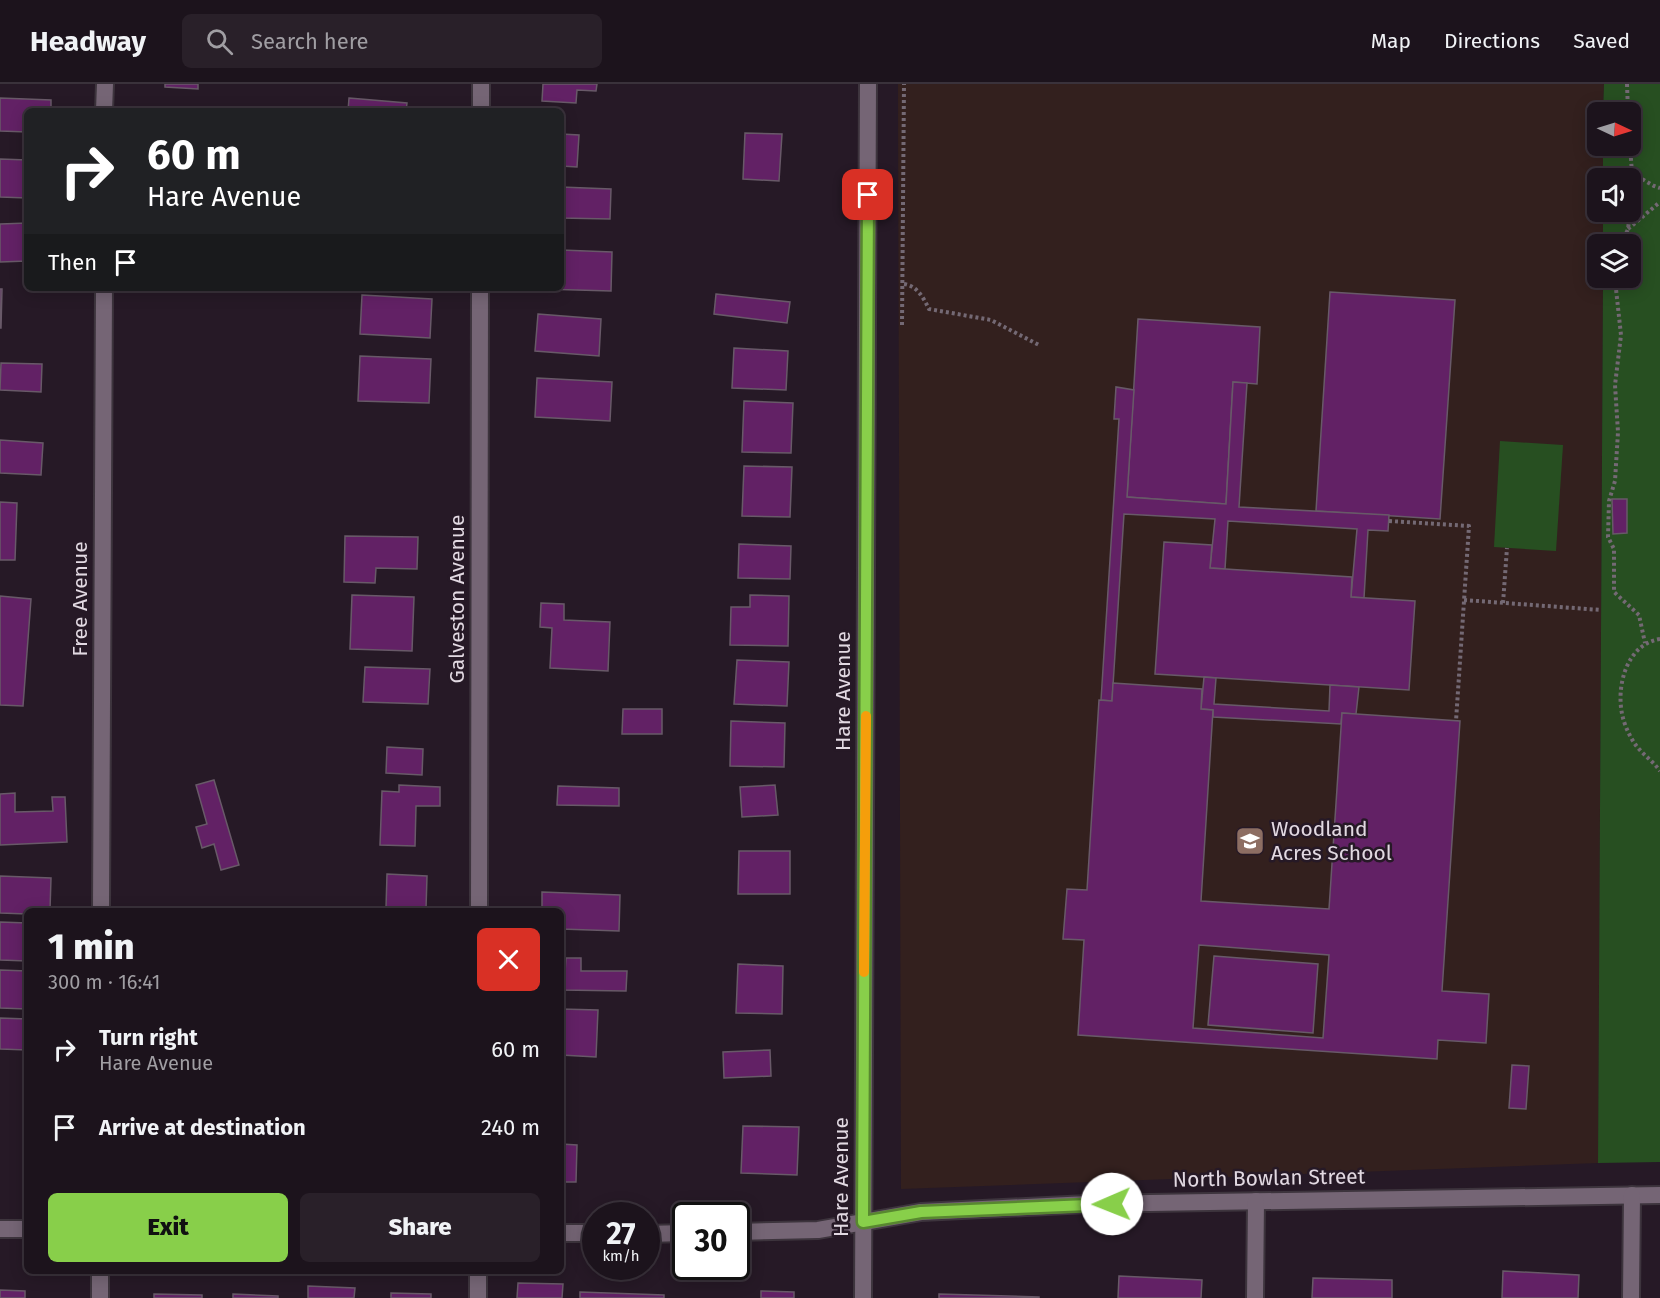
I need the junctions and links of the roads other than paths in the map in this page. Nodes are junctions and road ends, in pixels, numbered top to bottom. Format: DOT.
graph roads {
  1 [pos="105,84"];
  2 [pos="481,84"];
  3 [pos="868,84"];
  4 [pos="104,108"];
  5 [pos="481,108"];
  6 [pos="104,291"];
  7 [pos="480,291"];
  8 [pos="101,908"];
  9 [pos="479,908"];
  10 [pos="1632,1195"];
  11 [pos="1660,1195"];
  12 [pos="1256,1201"];
  13 [pos="863,1222"];
  14 [pos="0,1228"];
  15 [pos="24,1229"];
  16 [pos="750,1232"];
  17 [pos="564,1233"];
  18 [pos="582,1233"];
  19 [pos="100,1274"];
  20 [pos="478,1274"];
  21 [pos="100,1298"];
  22 [pos="478,1298"];
  23 [pos="863,1298"];
  24 [pos="1255,1298"];
  25 [pos="1632,1298"];
  1 -- 4 [label="street"];
  2 -- 5 [label="street"];
  3 -- 13 [label="street, Hare Avenue"];
  6 -- 8 [label="street, Free Avenue"];
  7 -- 9 [label="street, Galveston Avenue"];
  10 -- 11 [label="street, North Bowlan Street"];
  10 -- 12 [label="street, North Bowlan Street"];
  10 -- 25 [label="street"];
  12 -- 13 [label="street, North Bowlan Street"];
  12 -- 24 [label="street"];
  13 -- 16 [label="street, North Bowlan Street"];
  13 -- 23 [label="street, Hare Avenue"];
  14 -- 15 [label="street"];
  17 -- 18 [label="street"];
  19 -- 21 [label="street"];
  20 -- 22 [label="street"];
}
